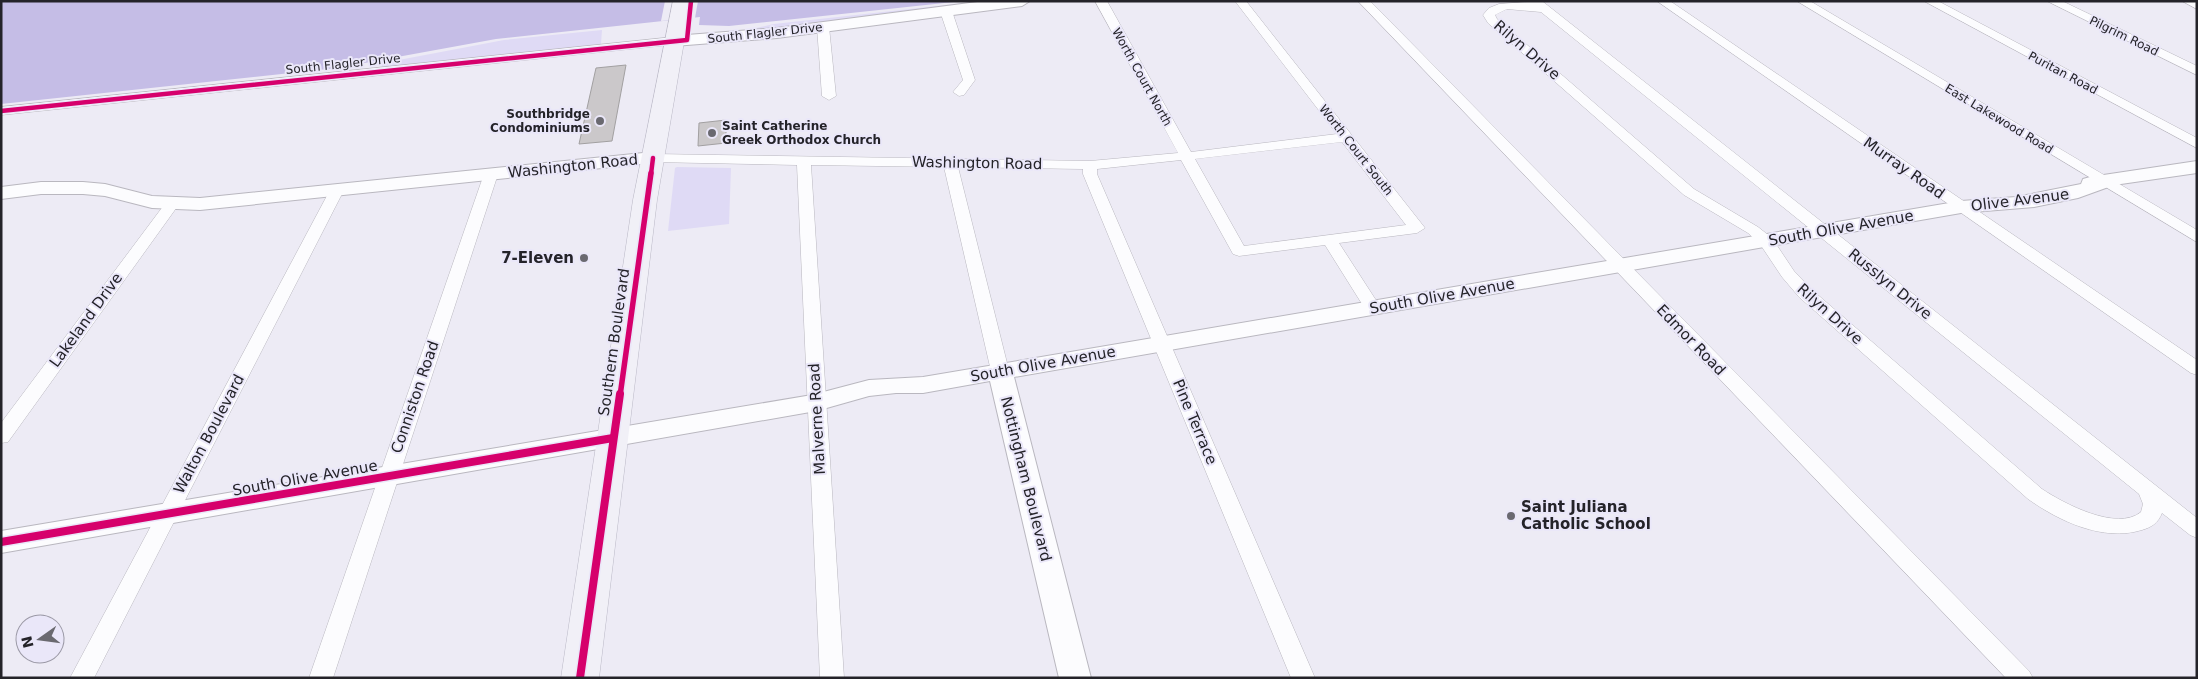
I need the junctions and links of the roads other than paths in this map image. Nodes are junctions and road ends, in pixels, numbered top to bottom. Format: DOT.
graph roads {
  1 [pos="1022,1"];
  2 [pos="1101,1"];
  3 [pos="1240,1"];
  4 [pos="1363,1"];
  5 [pos="1662,1"];
  6 [pos="1802,1"];
  7 [pos="1929,1"];
  8 [pos="2052,1"];
  9 [pos="2187,1"];
  10 [pos="1541,5"];
  11 [pos="2197,6"];
  12 [pos="680,10"];
  13 [pos="946,11"];
  14 [pos="822,27"];
  15 [pos="674,41"];
  16 [pos="2197,71"];
  17 [pos="959,92"];
  18 [pos="829,96"];
  19 [pos="1,112"];
  20 [pos="1346,137"];
  21 [pos="2197,144"];
  22 [pos="1186,156"];
  23 [pos="653,158"];
  24 [pos="804,160"];
  25 [pos="950,163"];
  26 [pos="1090,165"];
  27 [pos="2197,167"];
  28 [pos="491,174"];
  29 [pos="2106,182"];
  30 [pos="337,190"];
  31 [pos="1,193"];
  32 [pos="172,204"];
  33 [pos="1961,207"];
  34 [pos="1823,231"];
  35 [pos="2197,237"];
  36 [pos="1329,239"];
  37 [pos="1766,240"];
  38 [pos="1619,266"];
  39 [pos="1373,308"];
  40 [pos="1163,344"];
  41 [pos="2197,369"];
  42 [pos="1000,371"];
  43 [pos="816,403"];
  44 [pos="1,437"];
  45 [pos="613,438"];
  46 [pos="388,476"];
  47 [pos="2146,488"];
  48 [pos="166,515"];
  49 [pos="2197,530"];
  50 [pos="1,542"];
  51 [pos="82,678"];
  52 [pos="321,678"];
  53 [pos="580,678"];
  54 [pos="832,678"];
  55 [pos="1075,678"];
  56 [pos="1303,678"];
  57 [pos="2020,678"];
  1 -- 13 [label="street, South Flagler Drive"];
  2 -- 22 [label="street, Worth Court North"];
  3 -- 20 [label="street, Worth Court South"];
  4 -- 38 [label="street, Edmor Road"];
  5 -- 33 [label="street, Murray Road"];
  6 -- 29 [label="street, East Lakewood Road"];
  7 -- 21 [label="street, Puritan Road"];
  8 -- 16 [label="street, Pilgrim Road"];
  9 -- 11 [label="street"];
  10 -- 34 [label="street, Russlyn Drive"];
  10 -- 37 [label="street, Rilyn Drive"];
  12 -- 15 [label="main road, Southern Boulevard"];
  13 -- 14 [label="street, South Flagler Drive"];
  13 -- 17 [label="street"];
  14 -- 15 [label="street, South Flagler Drive"];
  14 -- 18 [label="street"];
  15 -- 19 [label="street, South Flagler Drive"];
  15 -- 23 [label="main road, Southern Boulevard"];
  20 -- 22 [label="street, Washington Road"];
  20 -- 36 [label="street, Worth Court South"];
  22 -- 26 [label="street, Washington Road"];
  22 -- 36 [label="street, Worth Court North"];
  23 -- 24 [label="street, Washington Road"];
  23 -- 28 [label="street, Washington Road"];
  23 -- 45 [label="main road, Southern Boulevard"];
  24 -- 25 [label="street, Washington Road"];
  24 -- 43 [label="street, Malverne Road"];
  25 -- 26 [label="street, Washington Road"];
  25 -- 42 [label="street, Nottingham Boulevard"];
  26 -- 40 [label="street, Pine Terrace"];
  27 -- 29 [label="street, Olive Avenue"];
  28 -- 30 [label="street, Washington Road"];
  28 -- 46 [label="street, Conniston Road"];
  29 -- 33 [label="street, Olive Avenue"];
  29 -- 35 [label="street, East Lakewood Road"];
  30 -- 32 [label="street, Washington Road"];
  30 -- 48 [label="street, Walton Boulevard"];
  31 -- 32 [label="street, Washington Road"];
  32 -- 44 [label="street, Lakeland Drive"];
  33 -- 34 [label="street, South Olive Avenue"];
  33 -- 41 [label="street, Murray Road"];
  34 -- 37 [label="street, South Olive Avenue"];
  34 -- 47 [label="street, Russlyn Drive"];
  36 -- 39 [label="street"];
  37 -- 38 [label="street, South Olive Avenue"];
  37 -- 47 [label="street, Rilyn Drive"];
  38 -- 39 [label="street, South Olive Avenue"];
  38 -- 57 [label="street, Edmor Road"];
  39 -- 40 [label="street, South Olive Avenue"];
  40 -- 42 [label="street, South Olive Avenue"];
  40 -- 56 [label="street, Pine Terrace"];
  42 -- 43 [label="street, South Olive Avenue"];
  42 -- 55 [label="street, Nottingham Boulevard"];
  43 -- 45 [label="street, South Olive Avenue"];
  43 -- 54 [label="street, Malverne Road"];
  45 -- 46 [label="street, South Olive Avenue"];
  45 -- 53 [label="main road, Southern Boulevard"];
  46 -- 48 [label="street, South Olive Avenue"];
  46 -- 52 [label="street, Conniston Road"];
  47 -- 49 [label="street, Russlyn Drive"];
  48 -- 50 [label="street, South Olive Avenue"];
  48 -- 51 [label="street, Walton Boulevard"];
}
